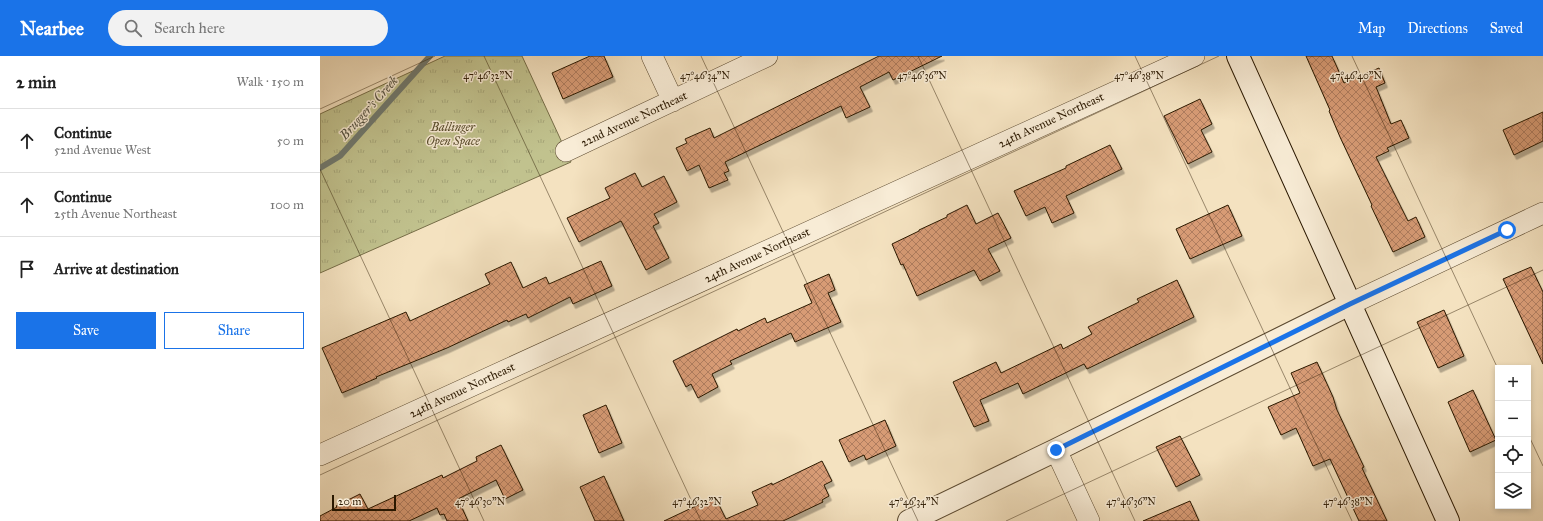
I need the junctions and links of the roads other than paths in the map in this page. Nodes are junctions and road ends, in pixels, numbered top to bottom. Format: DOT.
graph roads {
  1 [pos="652,56"];
  2 [pos="767,56"];
  3 [pos="1194,56"];
  4 [pos="1238,56"];
  5 [pos="673,101"];
  6 [pos="566,152"];
  7 [pos="1543,213"];
  8 [pos="1350,304"];
  9 [pos="1056,450"];
  10 [pos="320,455"];
  11 [pos="909,521"];
  12 [pos="1089,521"];
  13 [pos="1448,521"];
  1 -- 5 [label="street"];
  2 -- 5 [label="street, 22nd Avenue Northeast"];
  3 -- 10 [label="street, 24th Avenue Northeast"];
  4 -- 8 [label="main road"];
  5 -- 6 [label="street, 22nd Avenue Northeast"];
  7 -- 8 [label="street"];
  8 -- 9 [label="main road"];
  8 -- 13 [label="main road"];
  9 -- 11 [label="main road"];
  9 -- 12 [label="street"];
}
